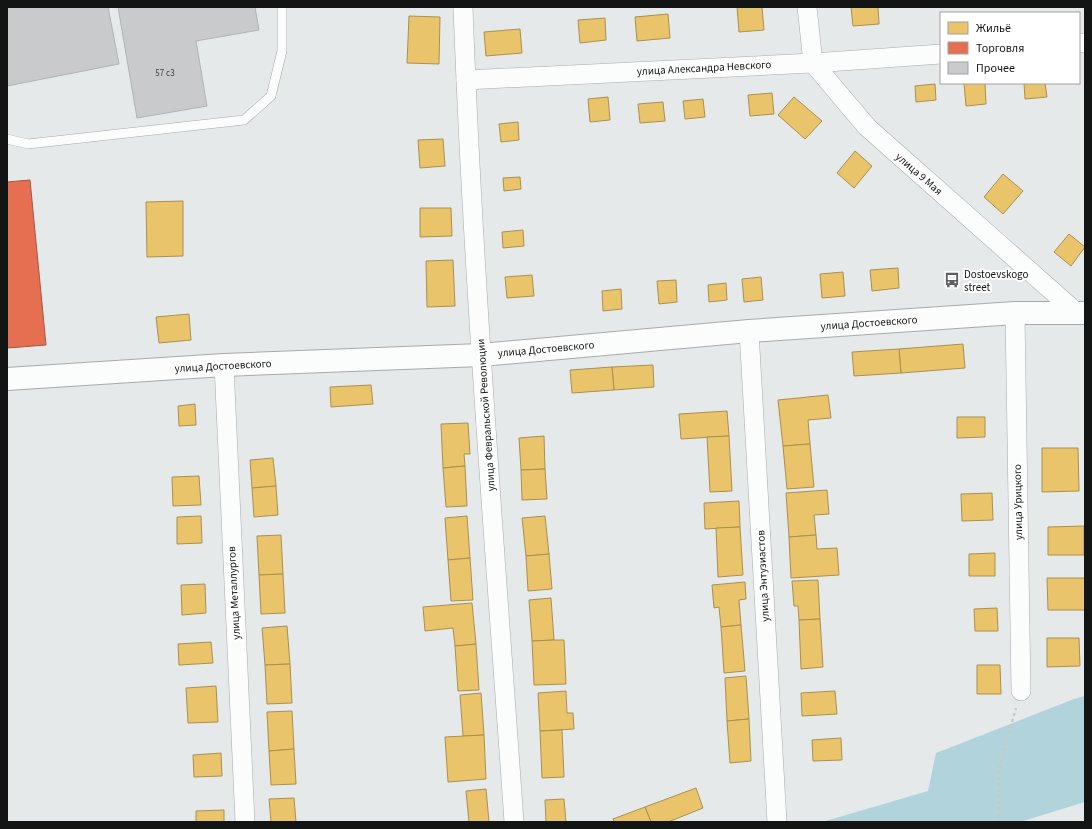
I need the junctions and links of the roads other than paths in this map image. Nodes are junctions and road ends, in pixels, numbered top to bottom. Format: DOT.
graph roads {
  1 [pos="282,7"];
  2 [pos="463,7"];
  3 [pos="807,7"];
  4 [pos="940,54"];
  5 [pos="813,63"];
  6 [pos="466,80"];
  7 [pos="7,139"];
  8 [pos="1081,313"];
  9 [pos="1015,314"];
  10 [pos="749,331"];
  11 [pos="482,355"];
  12 [pos="224,365"];
  13 [pos="7,380"];
  14 [pos="1022,690"];
  15 [pos="245,822"];
  16 [pos="514,822"];
  17 [pos="777,822"];
  1 -- 7 [label="lane"];
  2 -- 6 [label="street, улица Февральской Революции"];
  3 -- 5 [label="street"];
  4 -- 5 [label="street, улица Александра Невского"];
  5 -- 6 [label="street, улица Александра Невского"];
  5 -- 8 [label="street, улица 9 Мая"];
  6 -- 11 [label="street, улица Февральской Революции"];
  8 -- 9 [label="main road, улица Достоевского"];
  9 -- 10 [label="main road, улица Достоевского"];
  9 -- 14 [label="street, улица Урицкого"];
  10 -- 11 [label="main road, улица Достоевского"];
  10 -- 17 [label="street, улица Энтузиастов"];
  11 -- 12 [label="main road, улица Достоевского"];
  11 -- 16 [label="street, улица Февральской Революции"];
  12 -- 13 [label="main road, улица Достоевского"];
  12 -- 15 [label="street, улица Металлургов"];
}
